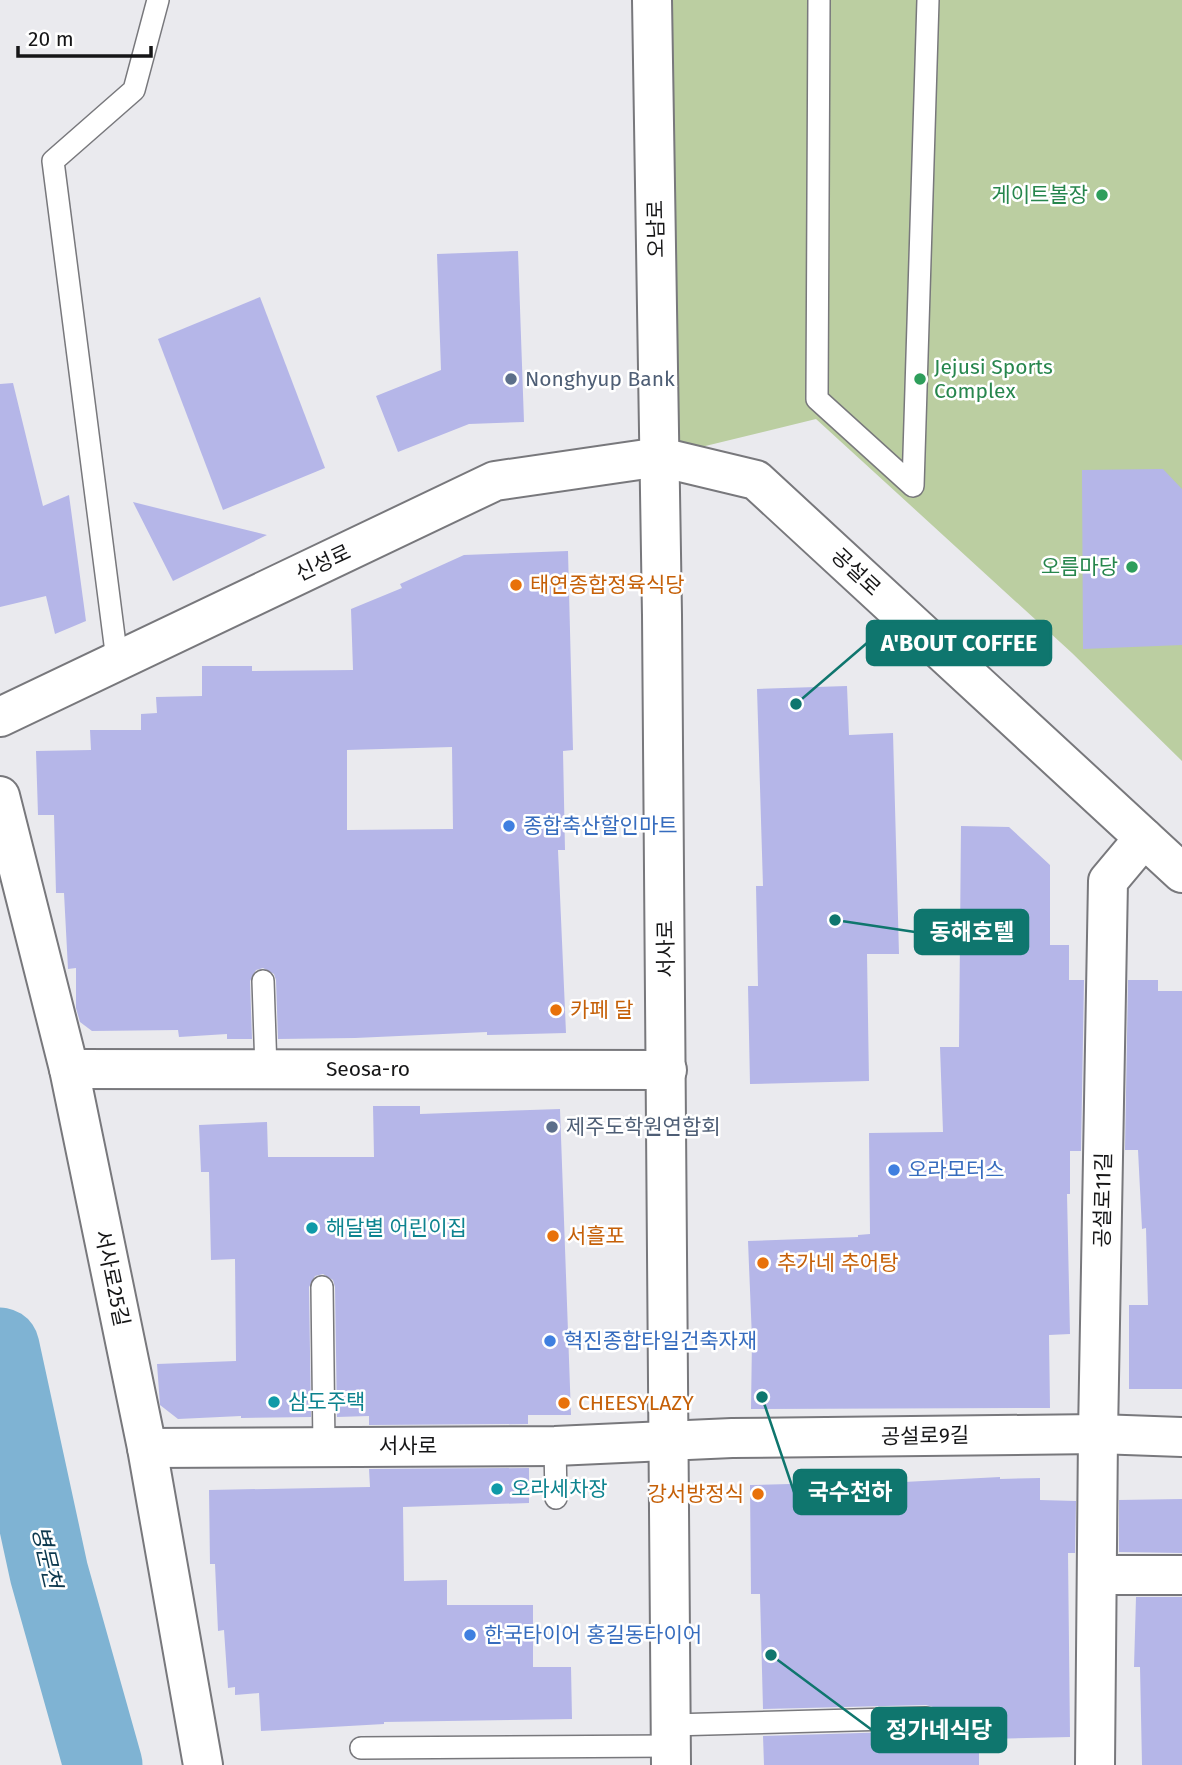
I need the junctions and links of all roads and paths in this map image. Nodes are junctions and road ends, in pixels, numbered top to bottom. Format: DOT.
graph roads {
  1 [pos="158,0"];
  2 [pos="652,0"];
  3 [pos="819,0"];
  4 [pos="928,0"];
  5 [pos="660,457"];
  6 [pos="117,660"];
  7 [pos="0,717"];
  8 [pos="0,796"];
  9 [pos="1144,838"];
  10 [pos="1182,873"];
  11 [pos="263,981"];
  12 [pos="69,1069"];
  13 [pos="266,1069"];
  14 [pos="667,1070"];
  15 [pos="322,1287"];
  16 [pos="1098,1434"];
  17 [pos="1182,1437"];
  18 [pos="669,1440"];
  19 [pos="555,1446"];
  20 [pos="324,1447"];
  21 [pos="147,1448"];
  22 [pos="556,1499"];
  23 [pos="1098,1575"];
  24 [pos="1182,1575"];
  25 [pos="926,1718"];
  26 [pos="671,1745"];
  27 [pos="361,1748"];
  28 [pos="203,1765"];
  29 [pos="1096,1765"];
  1 -- 6 [label="lane"];
  2 -- 5 [label="street, 오남로"];
  3 -- 4 [label="lane"];
  5 -- 6 [label="street, 신성로"];
  5 -- 9 [label="street, 공설로"];
  5 -- 14 [label="street, 서사로"];
  6 -- 7 [label="street, 신성로"];
  8 -- 12 [label="street, 서사로25길"];
  9 -- 10 [label="street, 공설로"];
  9 -- 16 [label="street, 공설로11길"];
  11 -- 13 [label="lane"];
  12 -- 13 [label="street, Seosa-ro"];
  12 -- 21 [label="street, 서사로25길"];
  13 -- 14 [label="street, Seosa-ro"];
  14 -- 18 [label="street, 서사로"];
  15 -- 20 [label="lane"];
  16 -- 17 [label="street, 공설로9길"];
  16 -- 18 [label="street, 공설로9길"];
  16 -- 23 [label="street, 공설로11길"];
  18 -- 19 [label="street, 서사로"];
  18 -- 26 [label="street, 서사로"];
  19 -- 20 [label="street, 서사로"];
  19 -- 22 [label="lane"];
  20 -- 21 [label="street, 서사로"];
  21 -- 28 [label="street, 서사로25길"];
  23 -- 24 [label="street"];
  23 -- 29 [label="street, 공설로11길"];
  25 -- 26 [label="lane"];
  26 -- 27 [label="lane"];
}
